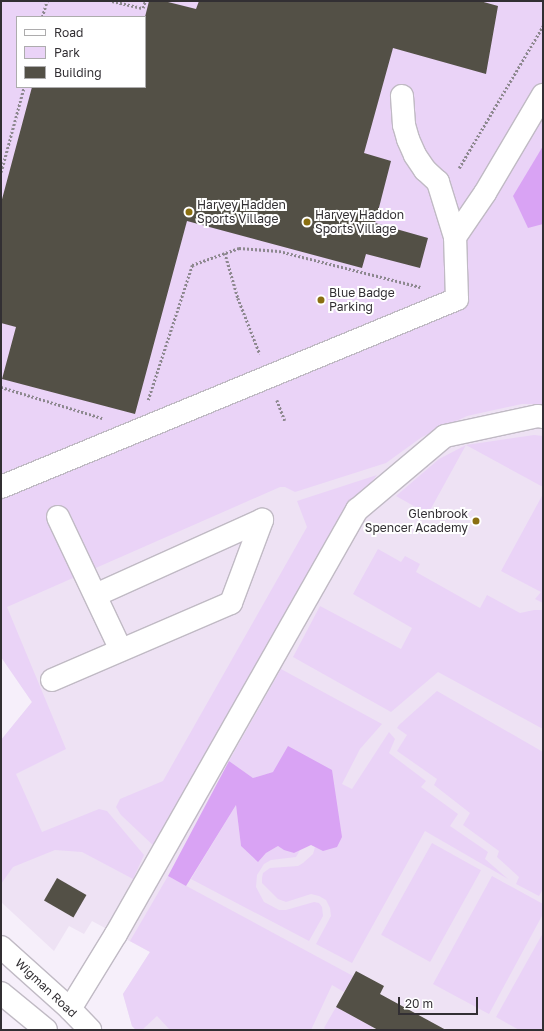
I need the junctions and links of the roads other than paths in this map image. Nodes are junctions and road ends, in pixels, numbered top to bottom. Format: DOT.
graph roads {
  1 [pos="543,95"];
  2 [pos="402,96"];
  3 [pos="455,237"];
  4 [pos="543,417"];
  5 [pos="1,487"];
  6 [pos="58,517"];
  7 [pos="96,595"];
  8 [pos="121,650"];
  9 [pos="52,680"];
  10 [pos="1,947"];
  11 [pos="1,993"];
  12 [pos="70,1009"];
  13 [pos="46,1030"];
  14 [pos="90,1030"];
  1 -- 3 [label="street"];
  2 -- 3 [label="street"];
  3 -- 5 [label="street"];
  4 -- 12 [label="street"];
  6 -- 7 [label="street"];
  7 -- 8 [label="street"];
  7 -- 8 [label="street"];
  8 -- 9 [label="street"];
  10 -- 12 [label="street, Wigman Road"];
  11 -- 13 [label="street"];
  12 -- 14 [label="street, Wigman Road"];
}
